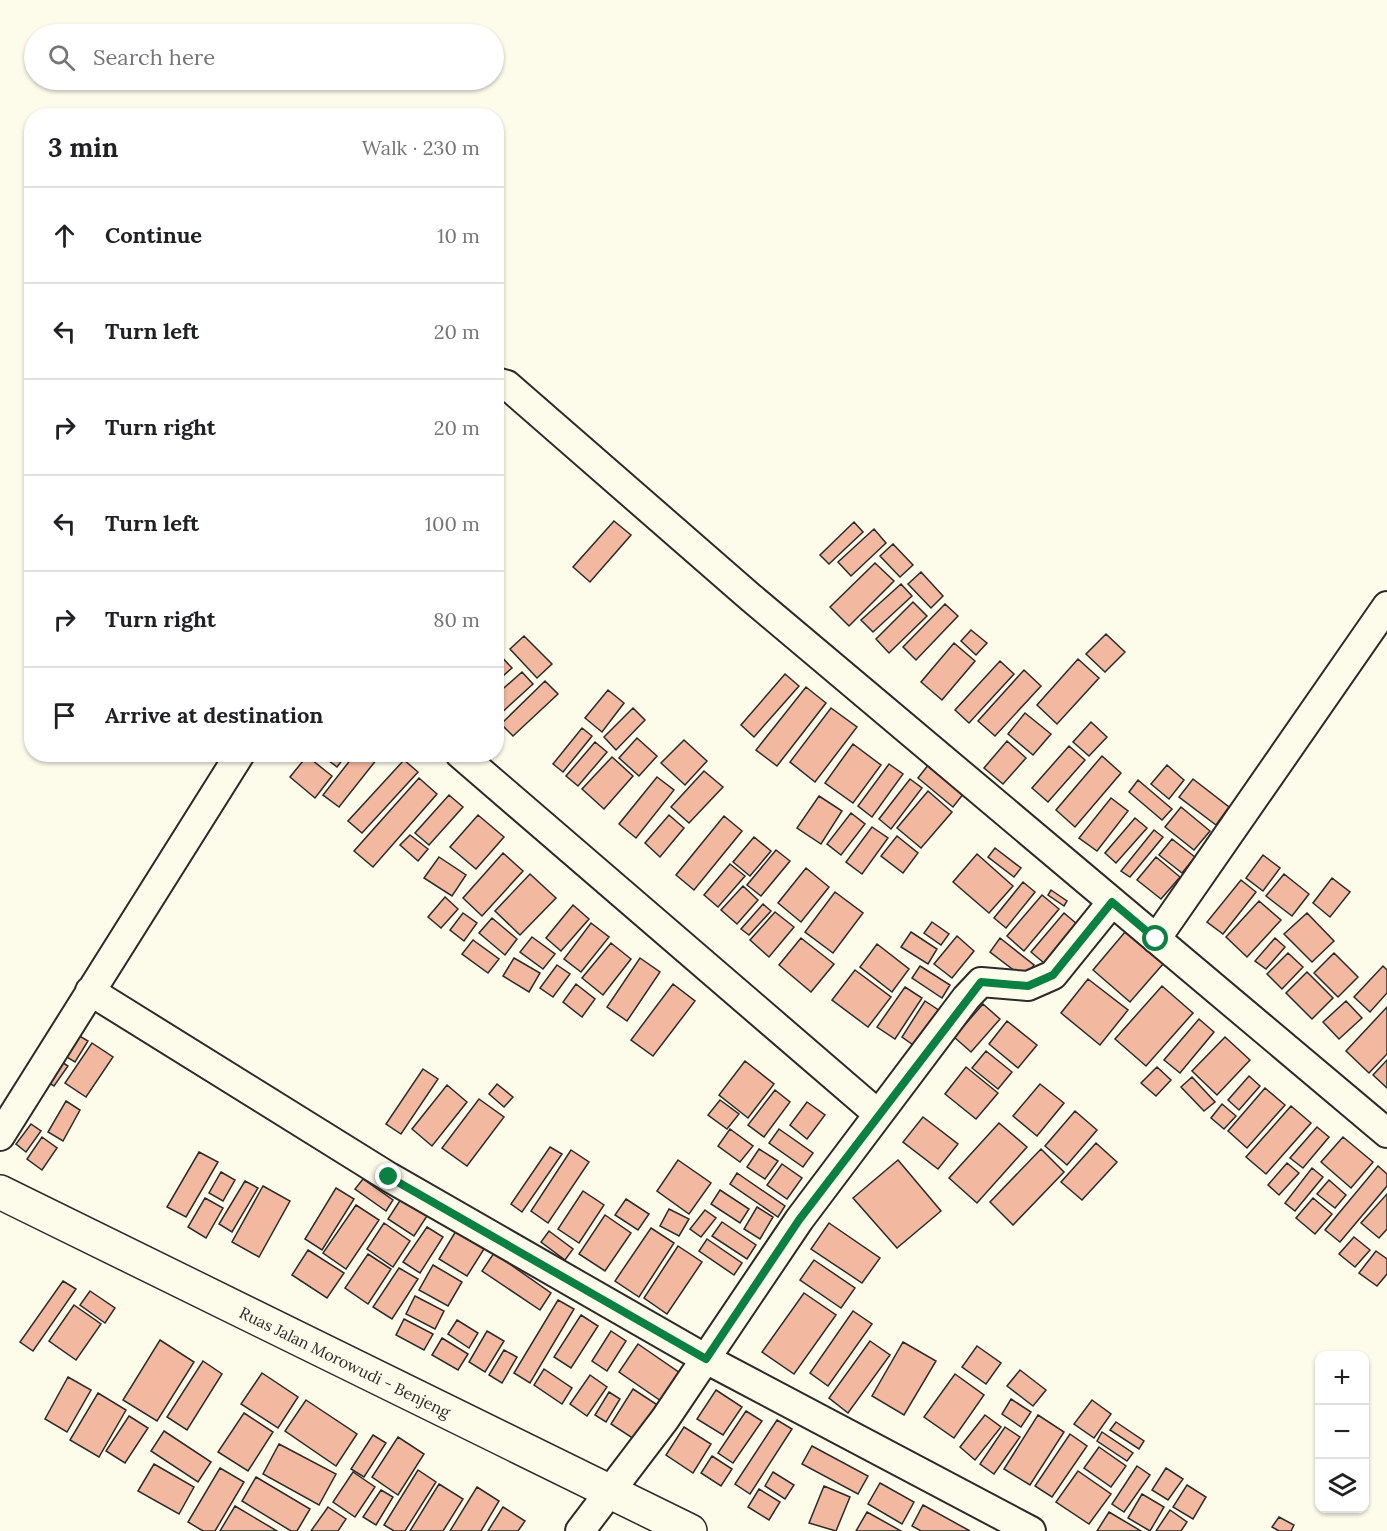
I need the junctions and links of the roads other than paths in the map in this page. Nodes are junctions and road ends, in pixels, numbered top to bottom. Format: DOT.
graph roads {
  1 [pos="504,384"];
  2 [pos="1387,606"];
  3 [pos="235,762"];
  4 [pos="469,762"];
  5 [pos="1112,902"];
  6 [pos="1156,939"];
  7 [pos="90,991"];
  8 [pos="878,1114"];
  9 [pos="1387,1133"];
  10 [pos="0,1136"];
  11 [pos="0,1192"];
  12 [pos="706,1359"];
  13 [pos="608,1493"];
  14 [pos="580,1531"];
  15 [pos="690,1531"];
  16 [pos="1031,1531"];
  1 -- 5 [label="street"];
  2 -- 6 [label="street"];
  3 -- 7 [label="street"];
  4 -- 8 [label="street"];
  5 -- 6 [label="street"];
  5 -- 8 [label="street"];
  6 -- 9 [label="street"];
  7 -- 10 [label="street"];
  7 -- 12 [label="street"];
  8 -- 12 [label="street"];
  11 -- 13 [label="main road, Ruas Jalan Morowudi - Benjeng"];
  12 -- 13 [label="street"];
  12 -- 16 [label="street"];
  13 -- 14 [label="street"];
  13 -- 15 [label="main road, Ruas Jalan Morowudi - Benjeng"];
}
